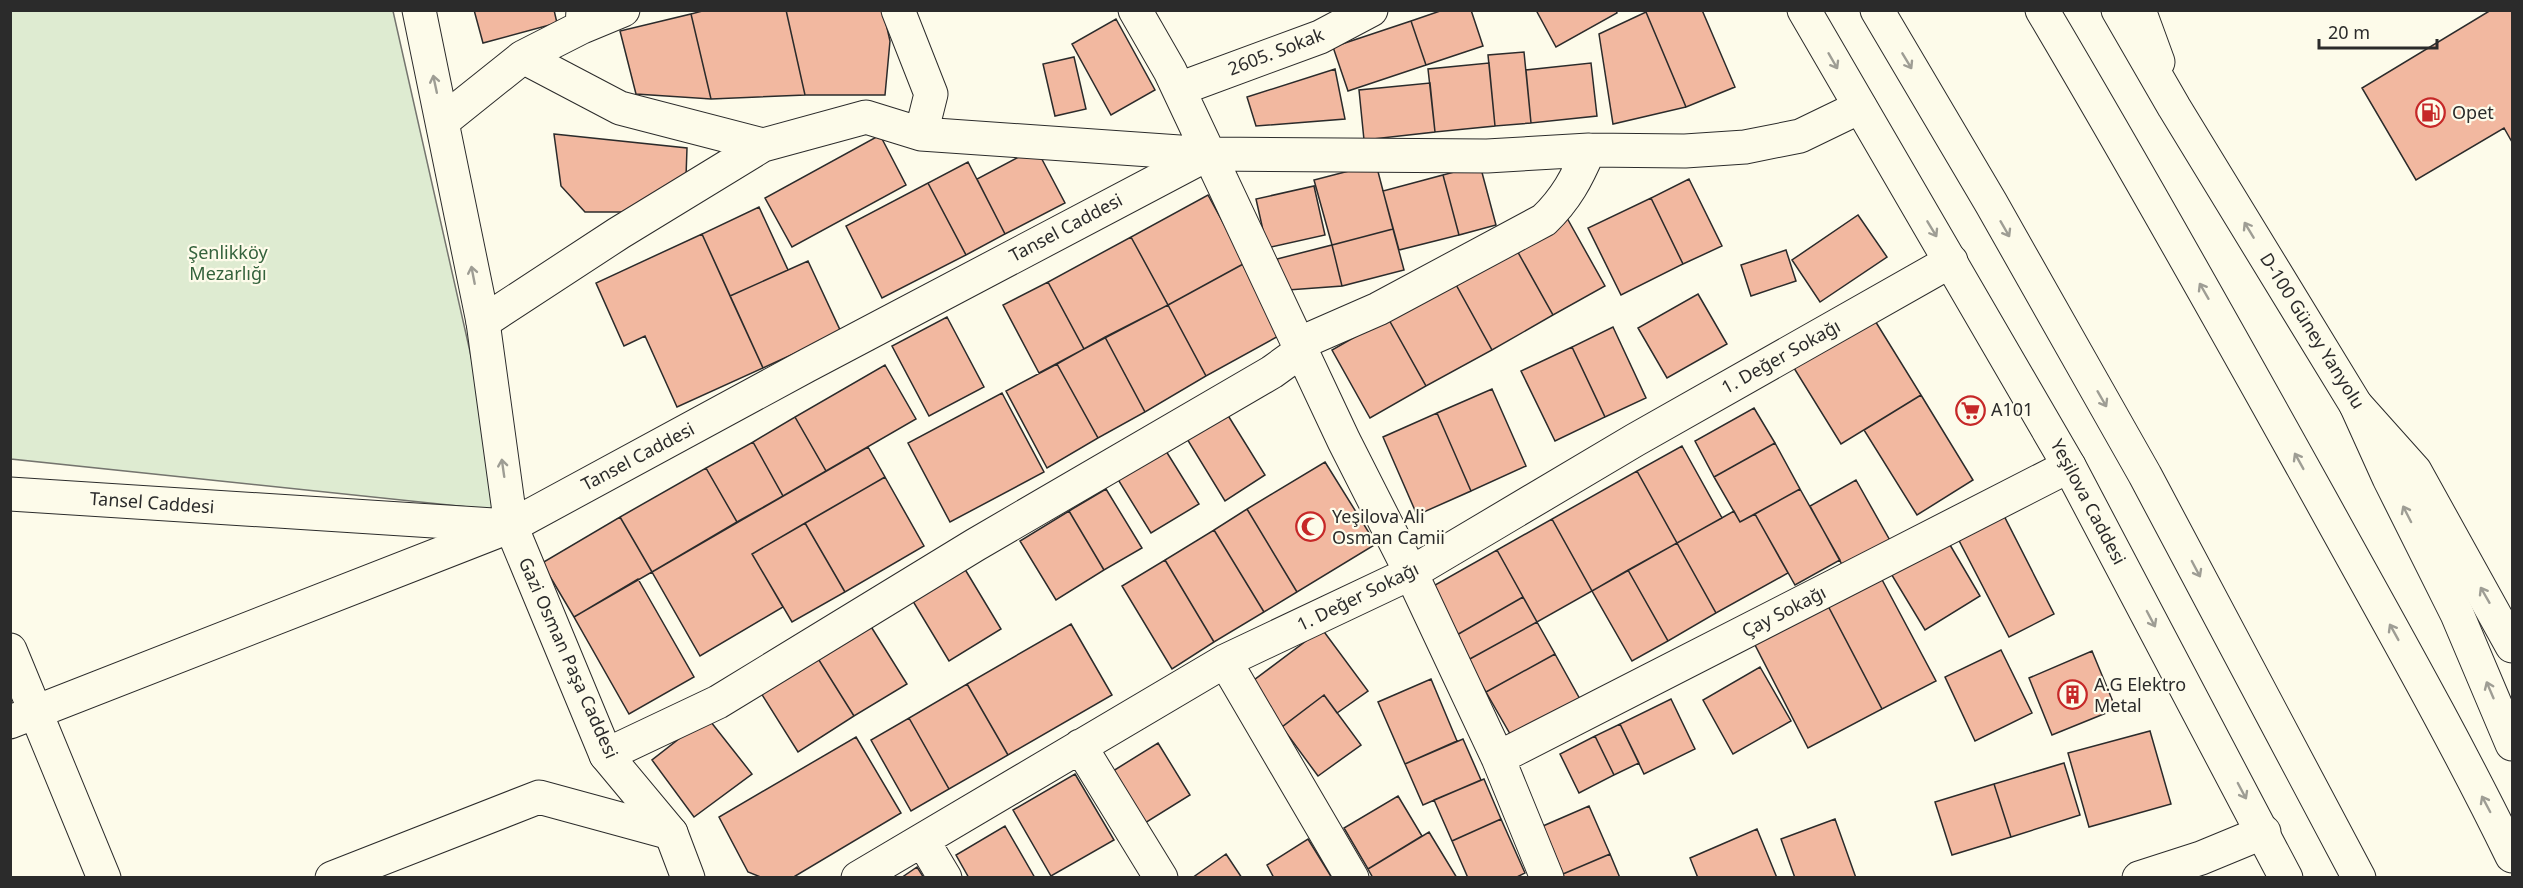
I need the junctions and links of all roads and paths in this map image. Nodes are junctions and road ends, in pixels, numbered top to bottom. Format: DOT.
graph roads {
  1 [pos="419,10"];
  2 [pos="623,10"];
  3 [pos="898,10"];
  4 [pos="1371,10"];
  5 [pos="1804,10"];
  6 [pos="1877,10"];
  7 [pos="2042,10"];
  8 [pos="2118,10"];
  9 [pos="2139,10"];
  10 [pos="1140,13"];
  11 [pos="582,19"];
  12 [pos="523,57"];
  13 [pos="1179,89"];
  14 [pos="1860,107"];
  15 [pos="2174,107"];
  16 [pos="443,121"];
  17 [pos="921,134"];
  18 [pos="763,145"];
  19 [pos="1589,150"];
  20 [pos="1208,154"];
  21 [pos="1951,261"];
  22 [pos="483,322"];
  23 [pos="1300,348"];
  24 [pos="2356,405"];
  25 [pos="2069,466"];
  26 [pos="10,494"];
  27 [pos="511,526"];
  28 [pos="1411,573"];
  29 [pos="2512,646"];
  30 [pos="10,650"];
  31 [pos="1225,661"];
  32 [pos="23,717"];
  33 [pos="2512,744"];
  34 [pos="1080,747"];
  35 [pos="606,755"];
  36 [pos="1498,758"];
  37 [pos="671,832"];
  38 [pos="2264,832"];
  39 [pos="923,841"];
  40 [pos="2512,856"];
  41 [pos="2200,858"];
  42 [pos="104,878"];
  43 [pos="332,878"];
  44 [pos="688,878"];
  45 [pos="858,878"];
  46 [pos="945,878"];
  47 [pos="1161,878"];
  48 [pos="1352,878"];
  49 [pos="1547,878"];
  50 [pos="2139,878"];
  51 [pos="2164,878"];
  52 [pos="2286,878"];
  53 [pos="2359,878"];
  16 -- 1 [label="main road, Gazi Osman Paşa Caddesi, one-way"];
  2 -- 11 [label="main road"];
  3 -- 17 [label="main road"];
  4 -- 13 [label="main road, 2605. Sokak"];
  5 -- 14 [label="main road, Yeşilova Caddesi, one-way"];
  6 -- 53 [label="main road, one-way"];
  40 -- 7 [label="main road, one-way"];
  8 -- 15 [label="main road, D-100 Güney Yanyolu"];
  9 -- 15 [label="main road"];
  10 -- 13 [label="main road"];
  11 -- 12 [label="main road"];
  12 -- 16 [label="main road"];
  12 -- 18 [label="main road"];
  13 -- 20 [label="main road"];
  14 -- 19 [label="main road"];
  14 -- 21 [label="main road, Yeşilova Caddesi, one-way"];
  24 -- 15 [label="main road, D-100 Güney Yanyolu, one-way"];
  22 -- 16 [label="main road, Gazi Osman Paşa Caddesi, one-way"];
  17 -- 18 [label="main road"];
  17 -- 20 [label="main road"];
  18 -- 22 [label="main road"];
  19 -- 20 [label="main road"];
  19 -- 23 [label="main road"];
  20 -- 23 [label="main road"];
  20 -- 27 [label="main road, Tansel Caddesi"];
  21 -- 25 [label="main road, Yeşilova Caddesi"];
  21 -- 28 [label="main road, 1. Değer Sokağı"];
  27 -- 22 [label="main road, Gazi Osman Paşa Caddesi, one-way"];
  23 -- 28 [label="main road"];
  23 -- 35 [label="main road"];
  29 -- 24 [label="main road, D-100 Güney Yanyolu, one-way"];
  33 -- 24 [label="main road, one-way"];
  25 -- 36 [label="main road, Çay Sokağı"];
  25 -- 38 [label="main road, Yeşilova Caddesi, one-way"];
  26 -- 27 [label="main road, Tansel Caddesi"];
  27 -- 32 [label="main road"];
  27 -- 35 [label="main road, Gazi Osman Paşa Caddesi"];
  28 -- 31 [label="main road, 1. Değer Sokağı"];
  28 -- 36 [label="main road"];
  30 -- 32 [label="main road"];
  31 -- 34 [label="main road, 1. Değer Sokağı"];
  31 -- 48 [label="main road"];
  32 -- 42 [label="main road"];
  34 -- 39 [label="main road, 1. Değer Sokağı"];
  34 -- 47 [label="main road"];
  35 -- 37 [label="main road, Gazi Osman Paşa Caddesi"];
  36 -- 49 [label="main road"];
  37 -- 43 [label="main road"];
  37 -- 44 [label="main road, Gazi Osman Paşa Caddesi"];
  38 -- 41 [label="main road"];
  38 -- 52 [label="main road, Yeşilova Caddesi"];
  39 -- 45 [label="main road, 1. Değer Sokağı"];
  39 -- 46 [label="main road"];
  41 -- 50 [label="main road"];
  41 -- 51 [label="main road"];
}
